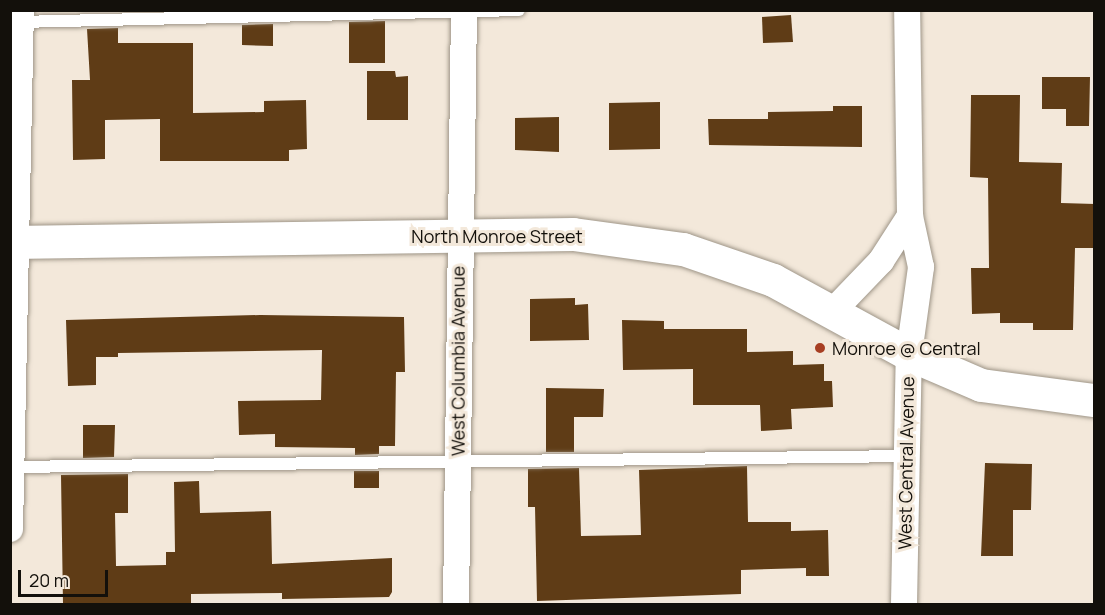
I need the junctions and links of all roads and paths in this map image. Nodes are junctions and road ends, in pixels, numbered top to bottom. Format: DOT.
graph roads {
  1 [pos="519,10"];
  2 [pos="907,10"];
  3 [pos="464,11"];
  4 [pos="18,18"];
  5 [pos="910,216"];
  6 [pos="459,235"];
  7 [pos="12,242"];
  8 [pos="832,312"];
  9 [pos="909,354"];
  10 [pos="1095,400"];
  11 [pos="904,456"];
  12 [pos="457,460"];
  13 [pos="11,467"];
  14 [pos="10,529"];
  15 [pos="456,604"];
  16 [pos="904,604"];
  1 -- 3 [label="lane"];
  2 -- 5 [label="street, West Central Avenue"];
  3 -- 4 [label="lane"];
  3 -- 6 [label="street, West Columbia Avenue"];
  4 -- 7 [label="street"];
  5 -- 8 [label="street"];
  5 -- 9 [label="street, West Central Avenue"];
  6 -- 7 [label="main road, North Monroe Street"];
  6 -- 8 [label="main road, North Monroe Street"];
  6 -- 12 [label="street, West Columbia Avenue"];
  7 -- 13 [label="street"];
  8 -- 9 [label="main road, North Monroe Street"];
  9 -- 10 [label="main road, North Monroe Street"];
  9 -- 11 [label="street, West Central Avenue"];
  11 -- 12 [label="lane"];
  11 -- 16 [label="street, West Central Avenue"];
  12 -- 13 [label="lane"];
  12 -- 15 [label="street, West Columbia Avenue"];
  13 -- 14 [label="street"];
}
